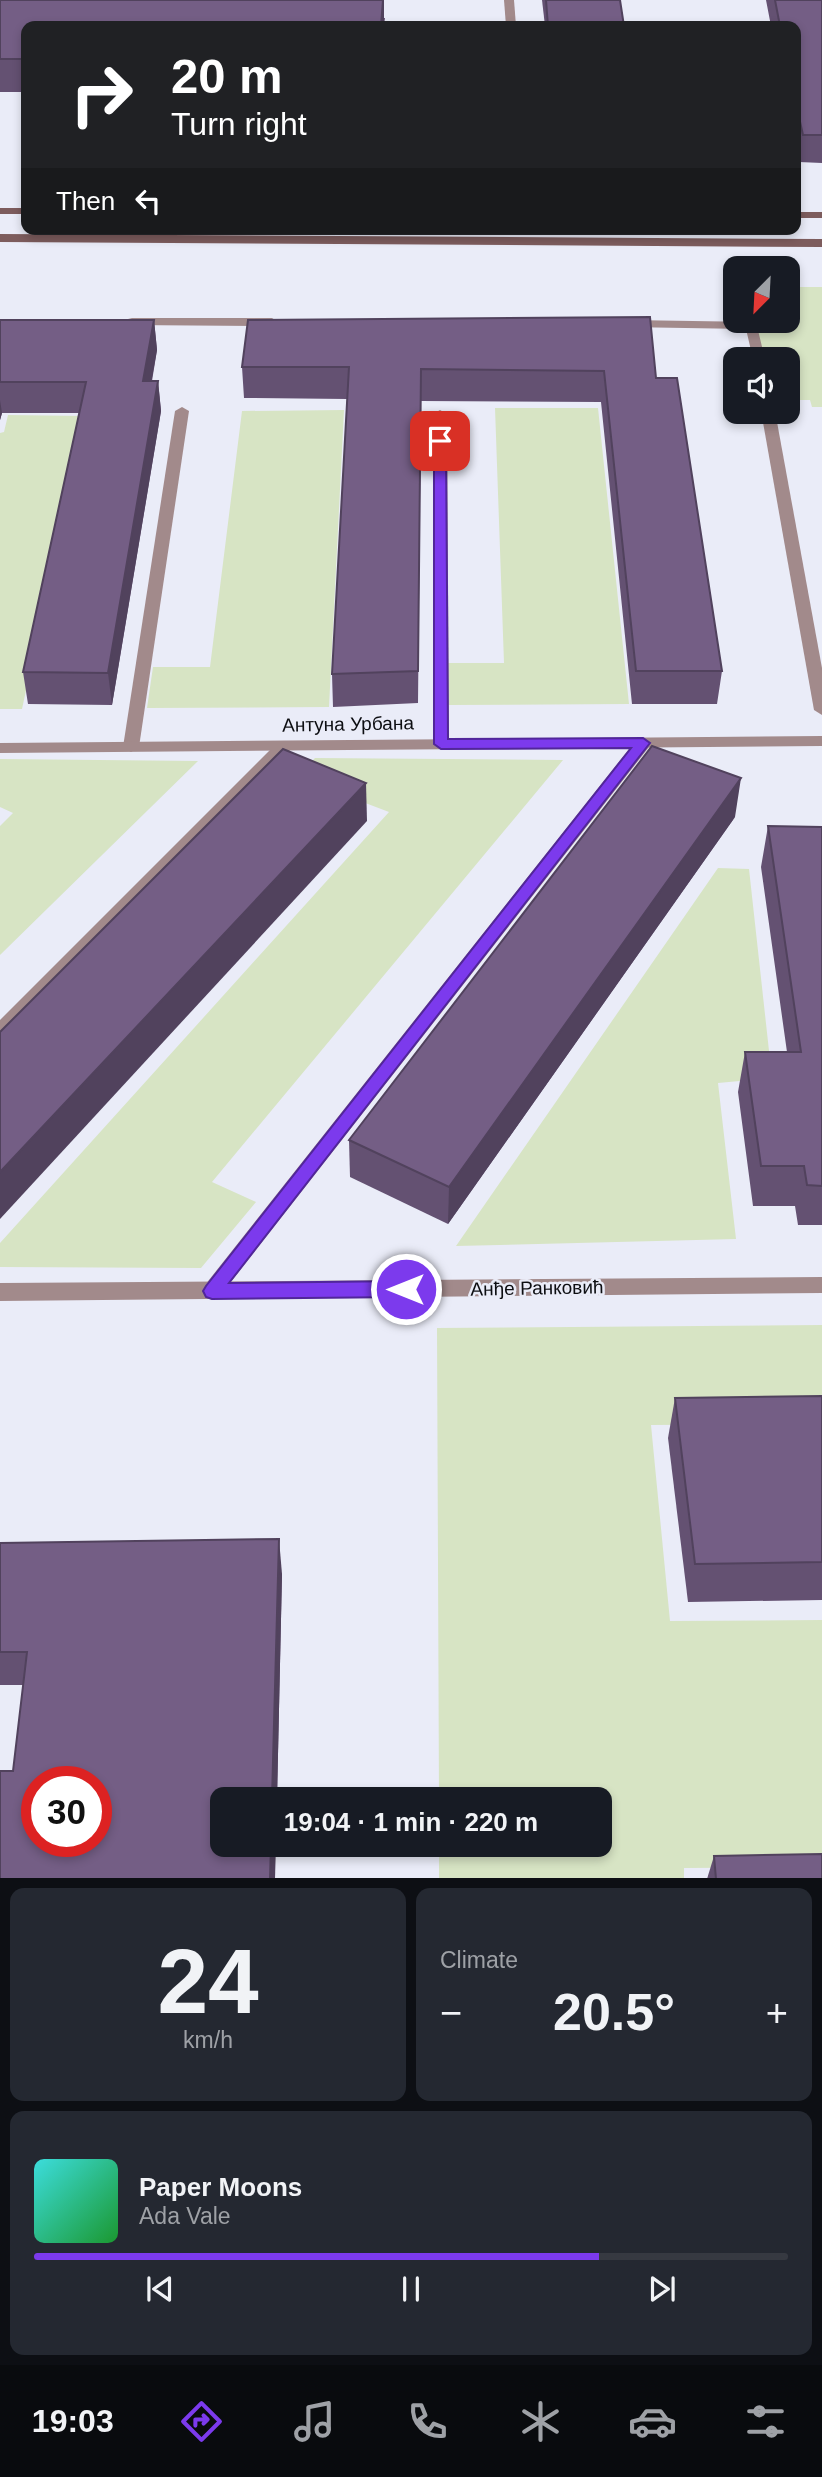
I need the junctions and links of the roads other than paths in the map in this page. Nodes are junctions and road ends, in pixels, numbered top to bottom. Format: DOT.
graph roads {
  1 [pos="509,0"];
  2 [pos="510,21"];
  3 [pos="0,211"];
  4 [pos="21,211"];
  5 [pos="801,215"];
  6 [pos="822,215"];
  7 [pos="0,238"];
  8 [pos="822,243"];
  9 [pos="125,322"];
  10 [pos="291,322"];
  11 [pos="611,324"];
  12 [pos="757,347"];
  13 [pos="182,411"];
  14 [pos="440,414"];
  15 [pos="770,424"];
  16 [pos="822,710"];
  17 [pos="822,741"];
  18 [pos="643,743"];
  19 [pos="441,744"];
  20 [pos="284,746"];
  21 [pos="131,747"];
  22 [pos="0,748"];
  23 [pos="0,1031"];
  24 [pos="822,1285"];
  25 [pos="212,1291"];
  26 [pos="0,1293"];
  1 -- 2 [label="street"];
  3 -- 4 [label="main road"];
  5 -- 6 [label="main road"];
  7 -- 8 [label="main road"];
  9 -- 10 [label="street"];
  11 -- 12 [label="street"];
  13 -- 21 [label="street"];
  14 -- 19 [label="street"];
  15 -- 16 [label="street"];
  17 -- 18 [label="street, Антуна Урбана"];
  18 -- 19 [label="street, Антуна Урбана"];
  18 -- 25 [label="street"];
  19 -- 20 [label="street, Антуна Урбана"];
  20 -- 21 [label="street, Антуна Урбана"];
  20 -- 23 [label="street"];
  21 -- 22 [label="street, Антуна Урбана"];
  24 -- 25 [label="street, Анђе Ранковић"];
  25 -- 26 [label="street, Анђе Ранковић"];
}
